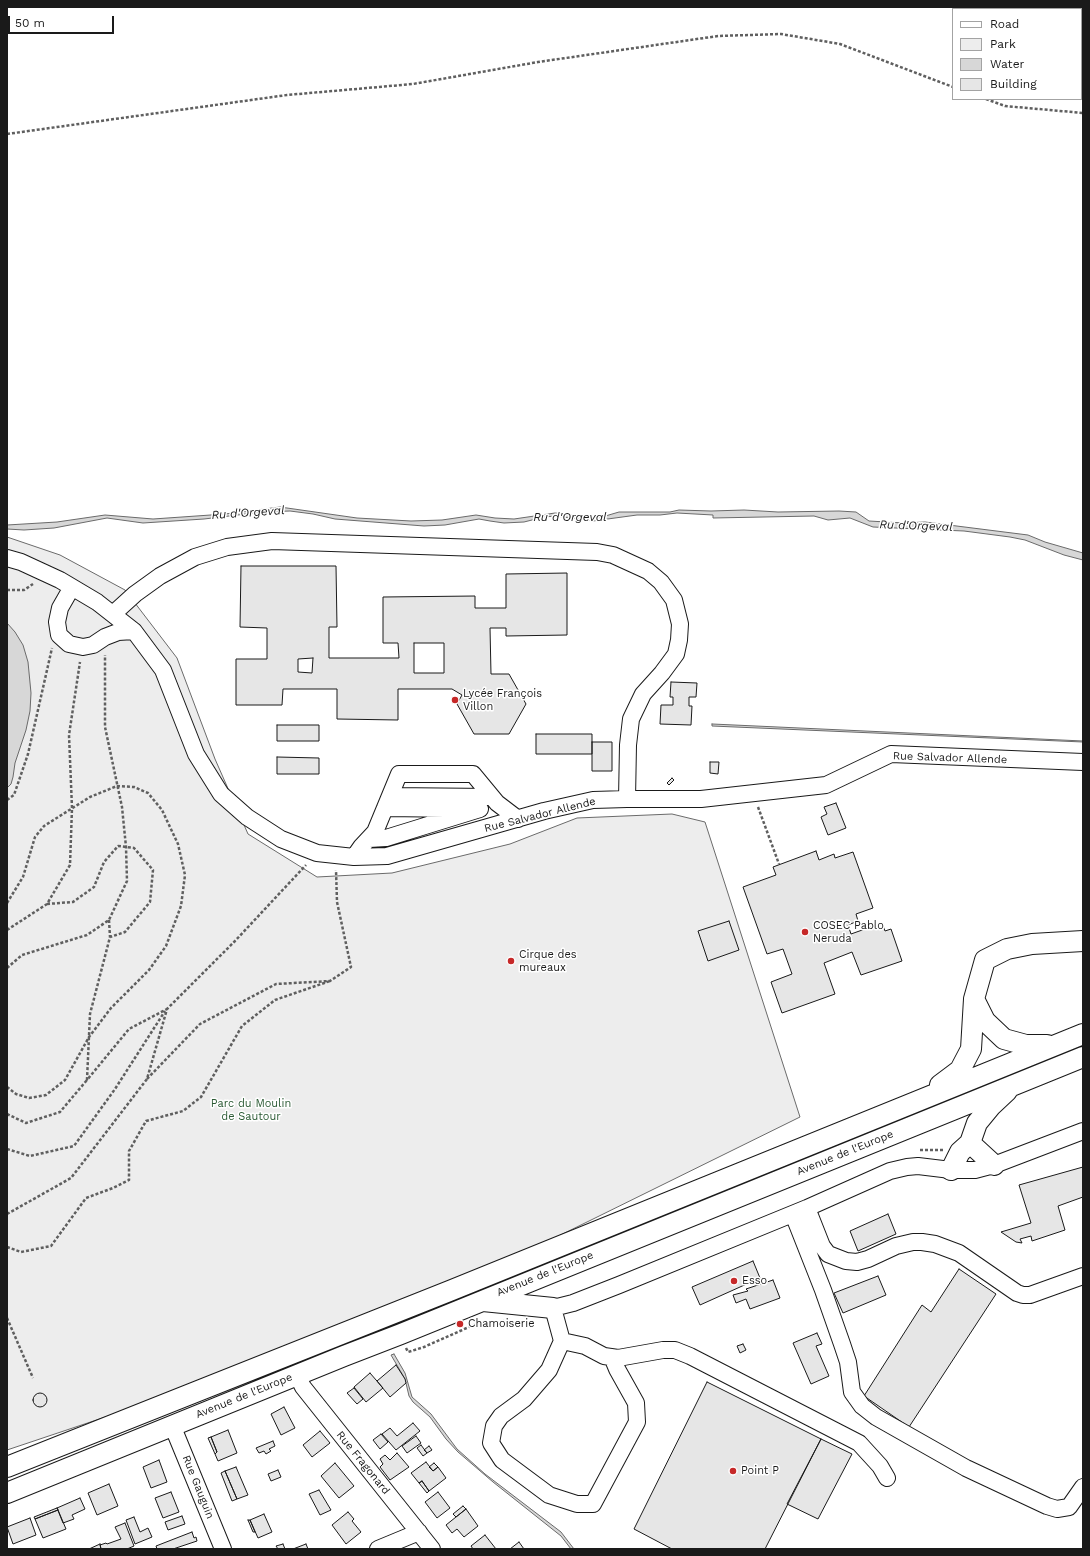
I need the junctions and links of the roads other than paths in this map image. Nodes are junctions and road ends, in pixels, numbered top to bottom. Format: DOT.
graph roads {
  1 [pos="7,558"];
  2 [pos="72,587"];
  3 [pos="113,614"];
  4 [pos="134,631"];
  5 [pos="1083,762"];
  6 [pos="490,796"];
  7 [pos="390,797"];
  8 [pos="627,799"];
  9 [pos="480,809"];
  10 [pos="518,819"];
  11 [pos="369,839"];
  12 [pos="354,857"];
  13 [pos="1083,941"];
  14 [pos="974,1000"];
  15 [pos="1083,1034"];
  16 [pos="1057,1044"];
  17 [pos="1083,1057"];
  18 [pos="1014,1084"];
  19 [pos="929,1096"];
  20 [pos="1083,1131"];
  21 [pos="970,1142"];
  22 [pos="994,1165"];
  23 [pos="951,1170"];
  24 [pos="800,1211"];
  25 [pos="1083,1276"];
  26 [pos="481,1300"];
  27 [pos="553,1308"];
  28 [pos="562,1341"];
  29 [pos="612,1357"];
  30 [pos="297,1375"];
  31 [pos="172,1425"];
  32 [pos="7,1467"];
  33 [pos="887,1478"];
  34 [pos="1083,1488"];
  35 [pos="7,1494"];
  36 [pos="419,1532"];
  37 [pos="223,1549"];
  38 [pos="378,1549"];
  39 [pos="432,1549"];
  1 -- 2 [label="street, Rue Salvador Allende"];
  2 -- 3 [label="street, Rue Salvador Allende"];
  2 -- 4 [label="street"];
  3 -- 4 [label="street, Rue Salvador Allende"];
  3 -- 8 [label="street"];
  4 -- 12 [label="street, Rue Salvador Allende"];
  5 -- 8 [label="street, Rue Salvador Allende"];
  6 -- 7 [label="street"];
  6 -- 9 [label="street"];
  6 -- 10 [label="street"];
  7 -- 9 [label="street"];
  7 -- 11 [label="street"];
  8 -- 10 [label="street, Rue Salvador Allende"];
  9 -- 11 [label="street"];
  10 -- 12 [label="street, Rue Salvador Allende"];
  11 -- 12 [label="street"];
  13 -- 14 [label="main road"];
  14 -- 16 [label="main road"];
  14 -- 19 [label="main road"];
  15 -- 16 [label="main road, Avenue de l'Europe"];
  16 -- 19 [label="main road, Avenue de l'Europe"];
  17 -- 18 [label="main road, Avenue de l'Europe"];
  18 -- 21 [label="main road"];
  18 -- 26 [label="main road, Avenue de l'Europe"];
  19 -- 32 [label="main road, Avenue de l'Europe"];
  20 -- 22 [label="street"];
  21 -- 22 [label="main road"];
  21 -- 23 [label="main road"];
  22 -- 23 [label="street"];
  23 -- 24 [label="street"];
  24 -- 25 [label="street"];
  24 -- 27 [label="street"];
  24 -- 34 [label="street"];
  26 -- 27 [label="main road"];
  26 -- 30 [label="main road, Avenue de l'Europe"];
  27 -- 28 [label="street"];
  28 -- 29 [label="street"];
  28 -- 29 [label="street"];
  29 -- 33 [label="street"];
  30 -- 31 [label="main road, Avenue de l'Europe"];
  30 -- 36 [label="street, Rue Fragonard"];
  31 -- 35 [label="main road, Avenue de l'Europe"];
  31 -- 37 [label="street, Rue Gauguin"];
  36 -- 38 [label="street"];
  36 -- 39 [label="street, Rue Fragonard"];
}
